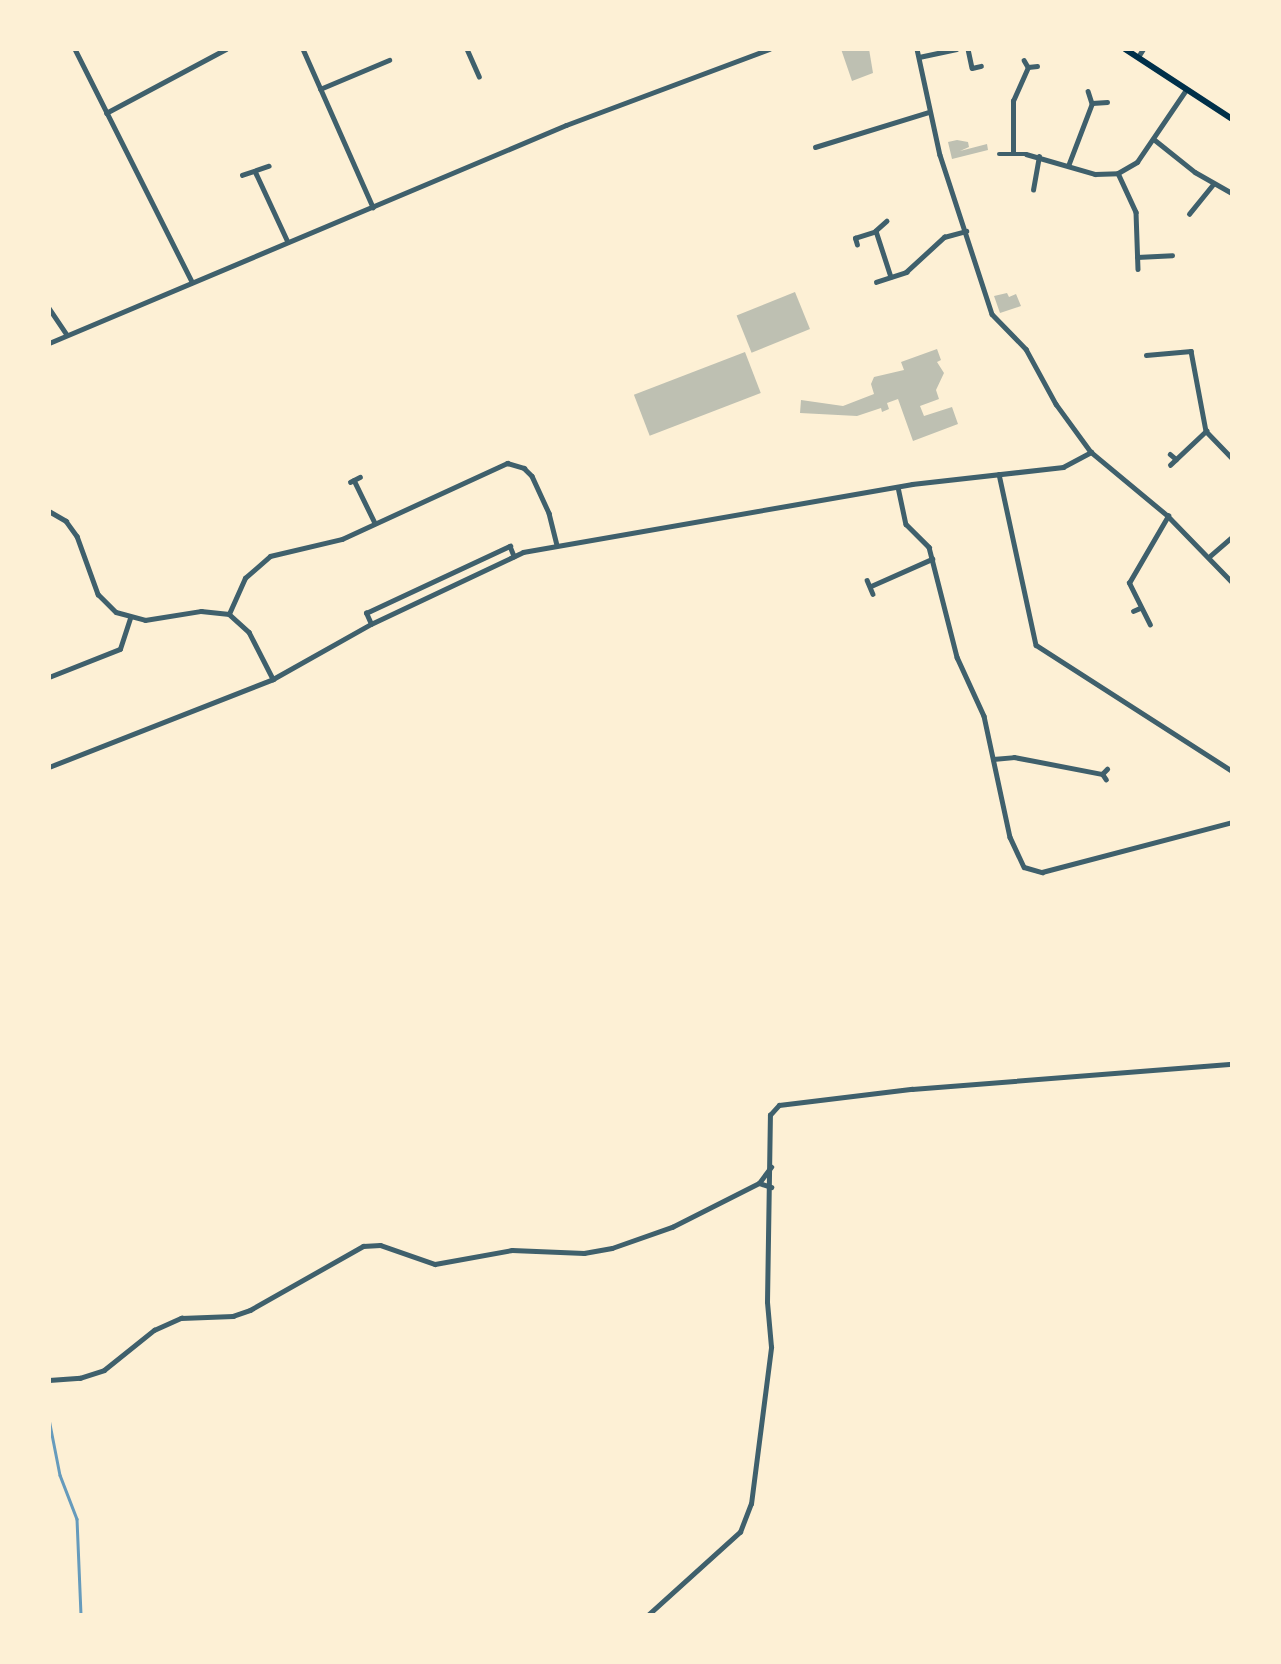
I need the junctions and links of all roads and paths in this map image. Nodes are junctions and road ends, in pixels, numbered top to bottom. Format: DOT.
graph roads {
  1 [pos="75,49"];
  2 [pos="226,49"];
  3 [pos="303,49"];
  4 [pos="467,49"];
  5 [pos="769,49"];
  6 [pos="917,49"];
  7 [pos="956,49"];
  8 [pos="968,49"];
  9 [pos="1125,49"];
  10 [pos="1143,49"];
  11 [pos="919,57"];
  12 [pos="1138,57"];
  13 [pos="389,60"];
  14 [pos="1024,60"];
  15 [pos="981,66"];
  16 [pos="1037,66"];
  17 [pos="1028,67"];
  18 [pos="479,76"];
  19 [pos="320,89"];
  20 [pos="1186,90"];
  21 [pos="1088,91"];
  22 [pos="1107,102"];
  23 [pos="1091,103"];
  24 [pos="929,112"];
  25 [pos="106,113"];
  26 [pos="1232,119"];
  27 [pos="1154,140"];
  28 [pos="815,147"];
  29 [pos="1013,153"];
  30 [pos="999,154"];
  31 [pos="1040,157"];
  32 [pos="268,166"];
  33 [pos="1068,166"];
  34 [pos="255,172"];
  35 [pos="1118,173"];
  36 [pos="242,175"];
  37 [pos="1213,184"];
  38 [pos="1033,190"];
  39 [pos="1232,193"];
  40 [pos="374,207"];
  41 [pos="1189,214"];
  42 [pos="887,221"];
  43 [pos="876,231"];
  44 [pos="966,232"];
  45 [pos="288,242"];
  46 [pos="857,245"];
  47 [pos="1172,256"];
  48 [pos="1137,257"];
  49 [pos="1139,269"];
  50 [pos="891,277"];
  51 [pos="192,282"];
  52 [pos="876,282"];
  53 [pos="49,308"];
  54 [pos="67,335"];
  55 [pos="49,343"];
  56 [pos="1149,352"];
  57 [pos="1206,431"];
  58 [pos="1091,452"];
  59 [pos="1170,453"];
  60 [pos="1232,458"];
  61 [pos="1176,460"];
  62 [pos="1170,465"];
  63 [pos="999,474"];
  64 [pos="355,479"];
  65 [pos="898,487"];
  66 [pos="49,511"];
  67 [pos="1168,516"];
  68 [pos="375,523"];
  69 [pos="1232,537"];
  70 [pos="516,544"];
  71 [pos="557,544"];
  72 [pos="510,546"];
  73 [pos="514,556"];
  74 [pos="1210,556"];
  75 [pos="932,559"];
  76 [pos="867,580"];
  77 [pos="1232,582"];
  78 [pos="871,586"];
  79 [pos="873,594"];
  80 [pos="1140,608"];
  81 [pos="1133,611"];
  82 [pos="229,614"];
  83 [pos="130,618"];
  84 [pos="371,624"];
  85 [pos="1150,625"];
  86 [pos="49,677"];
  87 [pos="272,678"];
  88 [pos="993,759"];
  89 [pos="49,767"];
  90 [pos="1107,769"];
  91 [pos="1232,771"];
  92 [pos="1102,774"];
  93 [pos="1106,780"];
  94 [pos="1232,822"];
  95 [pos="1232,1064"];
  96 [pos="771,1167"];
  97 [pos="759,1183"];
  98 [pos="771,1187"];
  99 [pos="49,1380"];
  100 [pos="649,1615"];
  1 -- 25 [label="street"];
  2 -- 25 [label="street"];
  3 -- 19 [label="street"];
  4 -- 18 [label="street"];
  5 -- 40 [label="street"];
  6 -- 11 [label="street"];
  7 -- 11 [label="street"];
  8 -- 15 [label="street"];
  9 -- 12 [label="main road"];
  10 -- 12 [label="street"];
  11 -- 24 [label="street"];
  12 -- 20 [label="main road"];
  13 -- 19 [label="street"];
  14 -- 17 [label="street"];
  16 -- 17 [label="street"];
  17 -- 29 [label="street"];
  19 -- 40 [label="street"];
  20 -- 26 [label="main road"];
  20 -- 27 [label="street"];
  21 -- 23 [label="street"];
  22 -- 23 [label="street"];
  23 -- 33 [label="street"];
  24 -- 28 [label="street"];
  24 -- 44 [label="street"];
  25 -- 51 [label="street"];
  27 -- 35 [label="street"];
  27 -- 37 [label="street"];
  29 -- 30 [label="street"];
  29 -- 31 [label="street"];
  31 -- 33 [label="street"];
  31 -- 38 [label="street"];
  32 -- 34 [label="street"];
  33 -- 35 [label="street"];
  34 -- 36 [label="street"];
  34 -- 45 [label="street"];
  35 -- 48 [label="street"];
  37 -- 39 [label="street"];
  37 -- 41 [label="street"];
  40 -- 45 [label="street"];
  42 -- 43 [label="street"];
  43 -- 46 [label="street"];
  43 -- 50 [label="street"];
  44 -- 50 [label="street"];
  44 -- 58 [label="street"];
  45 -- 51 [label="street"];
  47 -- 48 [label="street"];
  48 -- 49 [label="street"];
  50 -- 52 [label="street"];
  51 -- 54 [label="street"];
  53 -- 54 [label="street"];
  54 -- 55 [label="street"];
  56 -- 57 [label="street"];
  57 -- 60 [label="street"];
  57 -- 61 [label="street"];
  58 -- 63 [label="street"];
  58 -- 67 [label="street"];
  59 -- 61 [label="street"];
  61 -- 62 [label="street"];
  63 -- 65 [label="street"];
  63 -- 91 [label="street"];
  64 -- 68 [label="street"];
  65 -- 71 [label="street"];
  65 -- 75 [label="street"];
  66 -- 83 [label="street"];
  67 -- 74 [label="street"];
  67 -- 80 [label="street"];
  68 -- 71 [label="street"];
  68 -- 82 [label="street"];
  69 -- 74 [label="street"];
  70 -- 72 [label="street"];
  71 -- 73 [label="street"];
  72 -- 73 [label="street"];
  72 -- 84 [label="street"];
  73 -- 84 [label="street"];
  74 -- 77 [label="street"];
  75 -- 78 [label="street"];
  75 -- 88 [label="street"];
  76 -- 78 [label="street"];
  78 -- 79 [label="street"];
  80 -- 81 [label="street"];
  80 -- 85 [label="street"];
  82 -- 83 [label="street"];
  82 -- 87 [label="street"];
  83 -- 86 [label="street"];
  84 -- 87 [label="street"];
  87 -- 89 [label="street"];
  88 -- 92 [label="street"];
  88 -- 94 [label="street"];
  90 -- 92 [label="street"];
  92 -- 93 [label="street"];
  95 -- 96 [label="street"];
  96 -- 97 [label="street"];
  96 -- 98 [label="street"];
  97 -- 98 [label="street"];
  97 -- 99 [label="street"];
  98 -- 100 [label="street"];
}
